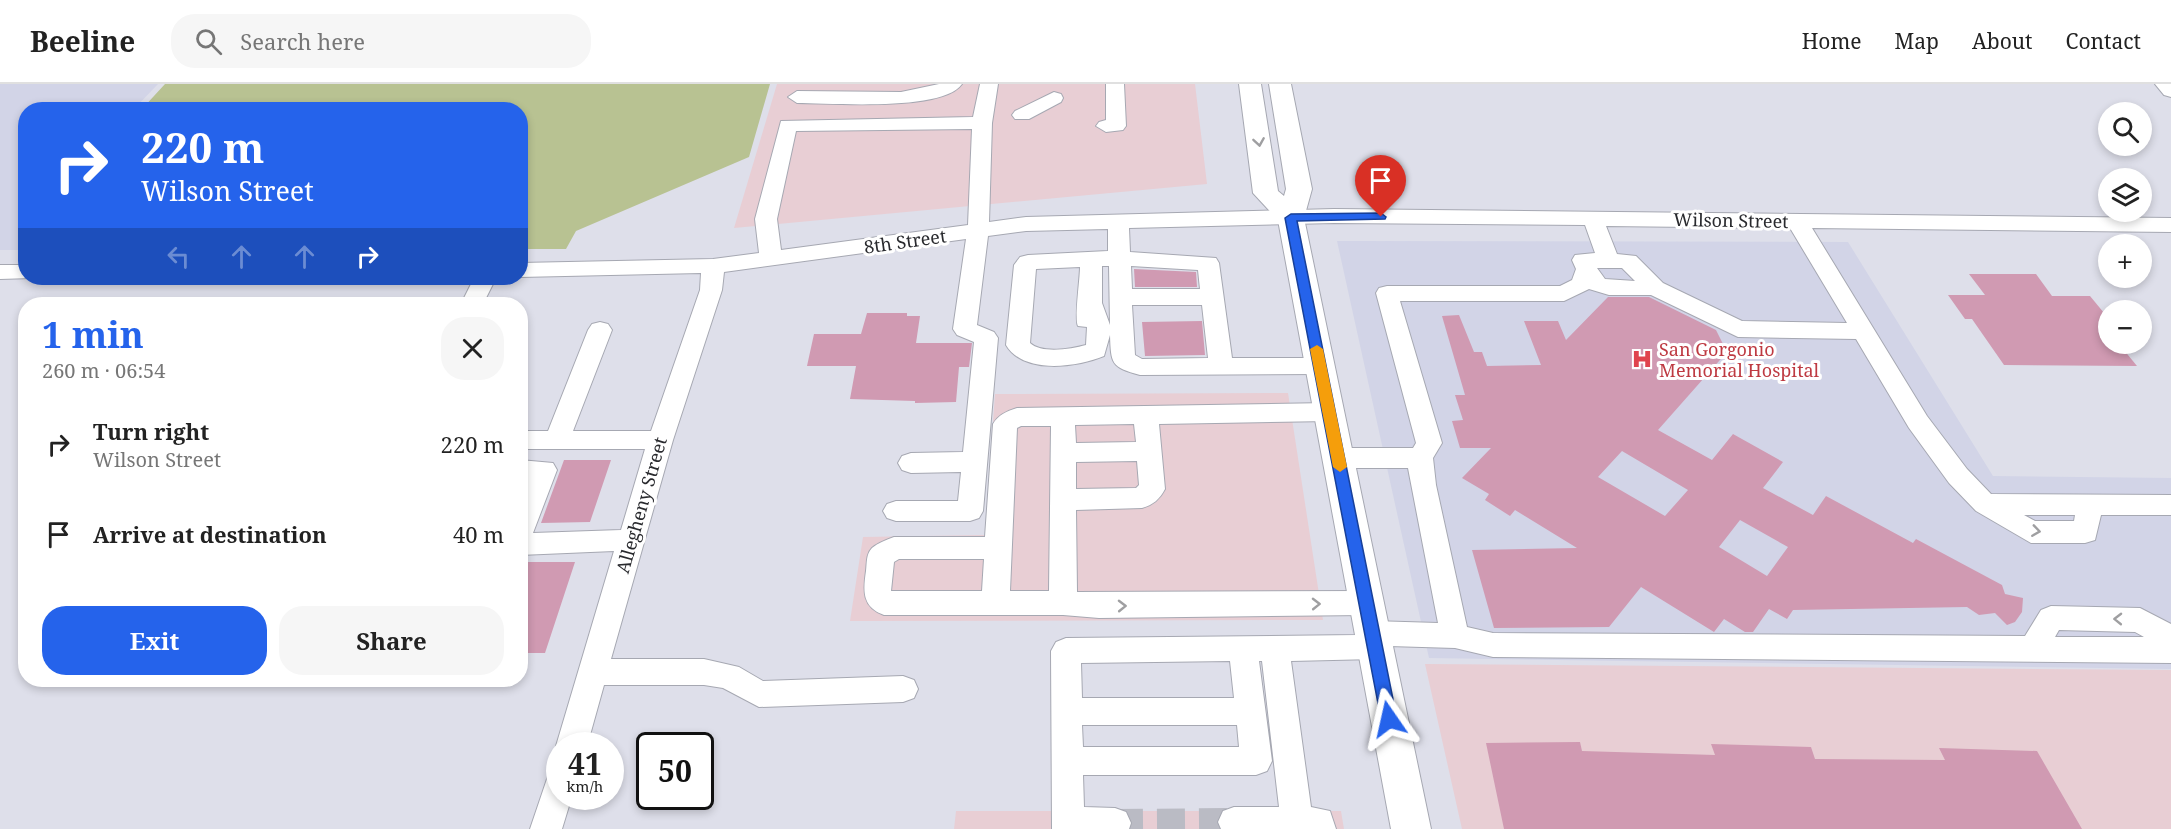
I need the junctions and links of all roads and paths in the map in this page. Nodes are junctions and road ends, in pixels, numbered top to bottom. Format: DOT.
graph roads {
  1 [pos="953,84"];
  2 [pos="989,84"];
  3 [pos="1115,84"];
  4 [pos="1250,84"];
  5 [pos="1280,84"];
  6 [pos="2164,84"];
  7 [pos="799,90"];
  8 [pos="2171,91"];
  9 [pos="1054,98"];
  10 [pos="1022,115"];
  11 [pos="982,123"];
  12 [pos="788,125"];
  13 [pos="1106,126"];
  14 [pos="1291,218"];
  15 [pos="1593,219"];
  16 [pos="1797,221"];
  17 [pos="1118,222"];
  18 [pos="2171,225"];
  19 [pos="978,231"];
  20 [pos="1119,258"];
  21 [pos="771,259"];
  22 [pos="1091,259"];
  23 [pos="1598,265"];
  24 [pos="713,266"];
  25 [pos="528,270"];
  26 [pos="0,272"];
  27 [pos="18,272"];
  28 [pos="1121,297"];
  29 [pos="1212,297"];
  30 [pos="1022,319"];
  31 [pos="600,330"];
  32 [pos="1864,331"];
  33 [pos="1129,365"];
  34 [pos="1320,366"];
  35 [pos="1221,367"];
  36 [pos="1329,412"];
  37 [pos="1146,415"];
  38 [pos="1063,417"];
  39 [pos="528,440"];
  40 [pos="557,440"];
  41 [pos="660,440"];
  42 [pos="1149,451"];
  43 [pos="1063,453"];
  44 [pos="1338,458"];
  45 [pos="1419,458"];
  46 [pos="974,462"];
  47 [pos="911,463"];
  48 [pos="528,470"];
  49 [pos="1063,500"];
  50 [pos="2171,505"];
  51 [pos="528,511"];
  52 [pos="896,511"];
  53 [pos="631,540"];
  54 [pos="528,544"];
  55 [pos="998,548"];
  56 [pos="995,603"];
  57 [pos="1063,603"];
  58 [pos="1371,628"];
  59 [pos="1455,636"];
  60 [pos="2171,639"];
  61 [pos="1275,648"];
  62 [pos="2034,648"];
  63 [pos="1243,649"];
  64 [pos="2171,650"];
  65 [pos="592,672"];
  66 [pos="903,689"];
  67 [pos="1250,711"];
  68 [pos="1067,712"];
  69 [pos="575,732"];
  70 [pos="1068,761"];
  71 [pos="552,810"];
  72 [pos="1234,822"];
  73 [pos="1115,823"];
  74 [pos="1068,825"];
  75 [pos="1308,826"];
  76 [pos="546,829"];
  77 [pos="1411,829"];
  1 -- 7 [label="street"];
  2 -- 11 [label="street"];
  3 -- 13 [label="street"];
  4 -- 14 [label="main road, one-way"];
  5 -- 14 [label="main road"];
  6 -- 8 [label="street"];
  7 -- 12 [label="street"];
  9 -- 10 [label="street"];
  11 -- 12 [label="street"];
  11 -- 19 [label="street"];
  12 -- 21 [label="street"];
  14 -- 15 [label="street, Wilson Street"];
  14 -- 17 [label="street, 8th Street"];
  14 -- 34 [label="main road"];
  15 -- 16 [label="street, Wilson Street"];
  15 -- 23 [label="street"];
  16 -- 18 [label="street, Wilson Street"];
  16 -- 32 [label="street"];
  17 -- 19 [label="street, 8th Street"];
  17 -- 20 [label="street"];
  19 -- 21 [label="street, 8th Street"];
  19 -- 46 [label="street"];
  20 -- 22 [label="street"];
  20 -- 28 [label="street"];
  20 -- 29 [label="street"];
  21 -- 24 [label="street, 8th Street"];
  22 -- 30 [label="street"];
  22 -- 30 [label="street"];
  23 -- 32 [label="street"];
  23 -- 45 [label="street"];
  24 -- 25 [label="street, 8th Street"];
  24 -- 41 [label="street, Allegheny Street"];
  26 -- 27 [label="street"];
  28 -- 29 [label="street"];
  28 -- 33 [label="street"];
  29 -- 35 [label="street"];
  30 -- 33 [label="street"];
  31 -- 40 [label="street"];
  32 -- 50 [label="street"];
  33 -- 35 [label="street"];
  34 -- 35 [label="street"];
  34 -- 36 [label="main road"];
  36 -- 37 [label="street"];
  36 -- 44 [label="main road"];
  37 -- 38 [label="street"];
  37 -- 42 [label="street"];
  38 -- 43 [label="street"];
  38 -- 55 [label="street"];
  39 -- 40 [label="street"];
  40 -- 41 [label="street"];
  41 -- 53 [label="street, Allegheny Street"];
  42 -- 43 [label="street"];
  42 -- 49 [label="street"];
  43 -- 49 [label="street"];
  44 -- 45 [label="street"];
  44 -- 58 [label="main road"];
  45 -- 59 [label="street"];
  46 -- 47 [label="street"];
  46 -- 52 [label="street"];
  48 -- 51 [label="street"];
  49 -- 57 [label="street"];
  53 -- 54 [label="street"];
  53 -- 65 [label="street, Allegheny Street"];
  55 -- 56 [label="street"];
  55 -- 56 [label="street"];
  56 -- 57 [label="street"];
  57 -- 58 [label="street, one-way"];
  58 -- 59 [label="street"];
  58 -- 61 [label="street"];
  58 -- 77 [label="main road"];
  59 -- 62 [label="street"];
  60 -- 62 [label="street, one-way"];
  61 -- 63 [label="street"];
  61 -- 75 [label="street"];
  62 -- 64 [label="street"];
  63 -- 67 [label="street"];
  63 -- 68 [label="street"];
  65 -- 66 [label="street"];
  65 -- 69 [label="street, Allegheny Street"];
  67 -- 68 [label="street"];
  67 -- 70 [label="street"];
  68 -- 70 [label="street"];
  70 -- 74 [label="street"];
  71 -- 76 [label="street"];
  72 -- 75 [label="street"];
  73 -- 74 [label="street"];
}
